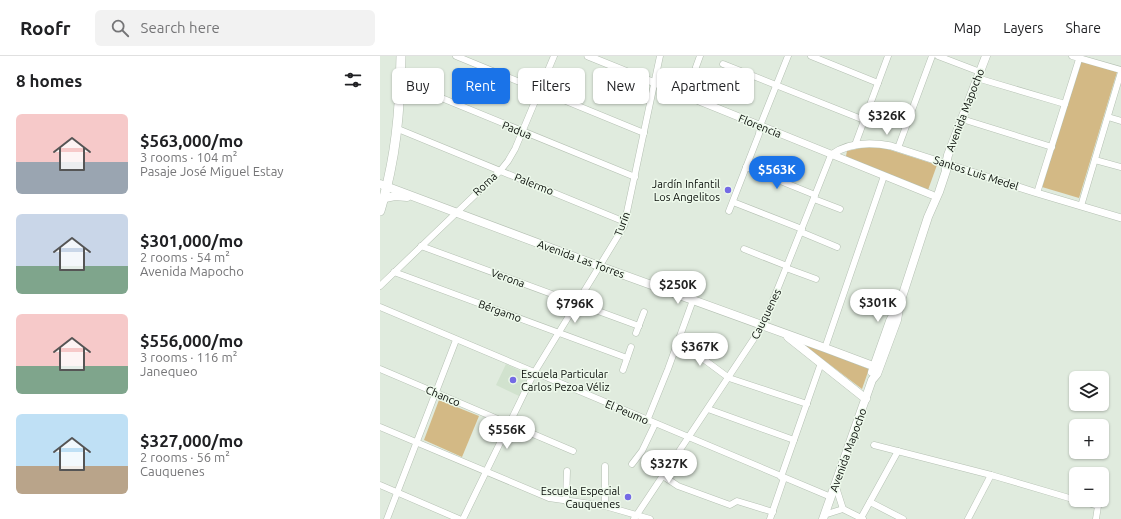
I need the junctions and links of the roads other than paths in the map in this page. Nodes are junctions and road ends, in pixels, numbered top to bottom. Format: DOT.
graph roads {
  1 [pos="401,56"];
  2 [pos="456,56"];
  3 [pos="554,56"];
  4 [pos="588,56"];
  5 [pos="660,56"];
  6 [pos="700,56"];
  7 [pos="788,56"];
  8 [pos="811,56"];
  9 [pos="888,56"];
  10 [pos="932,56"];
  11 [pos="938,56"];
  12 [pos="986,56"];
  13 [pos="1072,56"];
  14 [pos="1079,57"];
  15 [pos="722,64"];
  16 [pos="696,67"];
  17 [pos="401,68"];
  18 [pos="549,68"];
  19 [pos="1121,71"];
  20 [pos="978,75"];
  21 [pos="518,82"];
  22 [pos="654,83"];
  23 [pos="878,83"];
  24 [pos="776,85"];
  25 [pos="444,99"];
  26 [pos="399,104"];
  27 [pos="534,104"];
  28 [pos="572,104"];
  29 [pos="1065,104"];
  30 [pos="1108,117"];
  31 [pos="962,119"];
  32 [pos="864,120"];
  33 [pos="1121,121"];
  34 [pos="760,126"];
  35 [pos="398,129"];
  36 [pos="522,132"];
  37 [pos="644,133"];
  38 [pos="855,145"];
  39 [pos="1052,147"];
  40 [pos="898,148"];
  41 [pos="831,155"];
  42 [pos="1095,160"];
  43 [pos="946,164"];
  44 [pos="746,167"];
  45 [pos="1121,167"];
  46 [pos="500,170"];
  47 [pos="884,176"];
  48 [pos="634,177"];
  49 [pos="384,186"];
  50 [pos="1037,193"];
  51 [pos="936,194"];
  52 [pos="815,197"];
  53 [pos="382,198"];
  54 [pos="420,199"];
  55 [pos="733,202"];
  56 [pos="1081,206"];
  57 [pos="840,209"];
  58 [pos="380,211"];
  59 [pos="729,211"];
  60 [pos="455,212"];
  61 [pos="1121,218"];
  62 [pos="625,222"];
  63 [pos="801,231"];
  64 [pos="421,246"];
  65 [pos="837,247"];
  66 [pos="744,249"];
  67 [pos="599,266"];
  68 [pos="787,267"];
  69 [pos="394,272"];
  70 [pos="816,279"];
  71 [pos="380,286"];
  72 [pos="694,300"];
  73 [pos="577,303"];
  74 [pos="900,303"];
  75 [pos="380,307"];
  76 [pos="644,312"];
  77 [pos="762,325"];
  78 [pos="639,326"];
  79 [pos="559,333"];
  80 [pos="636,333"];
  81 [pos="783,333"];
  82 [pos="456,340"];
  83 [pos="631,347"];
  84 [pos="676,347"];
  85 [pos="825,348"];
  86 [pos="627,358"];
  87 [pos="821,363"];
  88 [pos="873,366"];
  89 [pos="380,369"];
  90 [pos="623,370"];
  91 [pos="534,373"];
  92 [pos="729,378"];
  93 [pos="872,380"];
  94 [pos="436,393"];
  95 [pos="866,399"];
  96 [pos="807,404"];
  97 [pos="708,409"];
  98 [pos="647,421"];
  99 [pos="510,424"];
  100 [pos="655,424"];
  101 [pos="380,427"];
  102 [pos="688,438"];
  103 [pos="794,440"];
  104 [pos="416,442"];
  105 [pos="874,445"];
  106 [pos="572,451"];
  107 [pos="898,451"];
  108 [pos="632,464"];
  109 [pos="605,466"];
  110 [pos="567,471"];
  111 [pos="486,472"];
  112 [pos="991,475"];
  113 [pos="662,476"];
  114 [pos="783,477"];
  115 [pos="836,484"];
  116 [pos="380,485"];
  117 [pos="397,492"];
  118 [pos="831,497"];
  119 [pos="1069,498"];
  120 [pos="566,501"];
  121 [pos="870,502"];
  122 [pos="605,506"];
  123 [pos="1098,507"];
  124 [pos="843,509"];
  125 [pos="772,512"];
  126 [pos="635,517"];
  127 [pos="824,517"];
  128 [pos="387,519"];
  129 [pos="459,519"];
  130 [pos="463,519"];
  131 [pos="650,519"];
  132 [pos="770,519"];
  133 [pos="862,519"];
  134 [pos="903,519"];
  135 [pos="968,519"];
  136 [pos="1096,519"];
  1 -- 17 [label="main road"];
  2 -- 21 [label="street"];
  3 -- 18 [label="street, Roma"];
  4 -- 22 [label="street, Florencia"];
  5 -- 22 [label="street, Turín"];
  6 -- 16 [label="street"];
  7 -- 24 [label="street"];
  8 -- 23 [label="street"];
  9 -- 23 [label="street"];
  10 -- 40 [label="street"];
  11 -- 20 [label="street"];
  12 -- 20 [label="main road, Avenida Mapocho"];
  13 -- 14 [label="street"];
  14 -- 19 [label="street"];
  14 -- 29 [label="street"];
  15 -- 24 [label="street"];
  19 -- 30 [label="street"];
  20 -- 29 [label="street"];
  20 -- 31 [label="main road, Avenida Mapocho"];
  22 -- 34 [label="street, Florencia"];
  22 -- 37 [label="street, Turín"];
  23 -- 32 [label="street"];
  24 -- 32 [label="street"];
  24 -- 34 [label="street"];
  25 -- 36 [label="street, Padua"];
  26 -- 35 [label="main road"];
  27 -- 36 [label="street, Roma"];
  28 -- 37 [label="street"];
  29 -- 39 [label="street"];
  30 -- 33 [label="street"];
  30 -- 42 [label="street"];
  31 -- 39 [label="street"];
  31 -- 43 [label="main road, Avenida Mapocho"];
  32 -- 38 [label="street"];
  34 -- 41 [label="street, Florencia"];
  34 -- 44 [label="street"];
  35 -- 46 [label="street, Palermo"];
  35 -- 49 [label="main road"];
  36 -- 46 [label="street, Roma"];
  36 -- 48 [label="street, Padua"];
  37 -- 48 [label="street, Turín"];
  38 -- 40 [label="street, Santos Luis Medel"];
  38 -- 41 [label="street, Santos Luis Medel"];
  39 -- 50 [label="street"];
  40 -- 43 [label="street, Santos Luis Medel"];
  41 -- 47 [label="street, Florencia"];
  41 -- 52 [label="street, Cauquenes"];
  42 -- 45 [label="street"];
  42 -- 56 [label="street"];
  43 -- 50 [label="street, Santos Luis Medel"];
  43 -- 51 [label="main road, Avenida Mapocho"];
  44 -- 52 [label="street"];
  44 -- 55 [label="street"];
  46 -- 60 [label="street, Roma"];
  46 -- 62 [label="street, Palermo"];
  47 -- 51 [label="street, Florencia"];
  47 -- 85 [label="street"];
  48 -- 62 [label="street, Turín"];
  49 -- 53 [label="main road"];
  49 -- 54 [label="main road, Avenida Las Torres"];
  50 -- 56 [label="street, Santos Luis Medel"];
  51 -- 74 [label="main road, Avenida Mapocho"];
  52 -- 57 [label="street"];
  52 -- 63 [label="street, Cauquenes"];
  53 -- 54 [label="main road"];
  53 -- 58 [label="main road"];
  54 -- 60 [label="main road, Avenida Las Torres"];
  55 -- 59 [label="street"];
  55 -- 63 [label="street"];
  56 -- 61 [label="street, Santos Luis Medel"];
  60 -- 64 [label="street, Roma"];
  60 -- 67 [label="main road, Avenida Las Torres"];
  62 -- 67 [label="street, Turín"];
  63 -- 65 [label="street"];
  63 -- 68 [label="street, Cauquenes"];
  64 -- 69 [label="street, Roma"];
  64 -- 73 [label="street, Verona"];
  66 -- 68 [label="street"];
  67 -- 72 [label="main road, Avenida Las Torres"];
  67 -- 73 [label="street, Turín"];
  68 -- 70 [label="street"];
  68 -- 77 [label="street, Cauquenes"];
  69 -- 71 [label="street, Roma"];
  69 -- 79 [label="street, Bérgamo"];
  72 -- 77 [label="main road, Avenida Las Torres"];
  72 -- 84 [label="street"];
  73 -- 78 [label="street, Verona"];
  73 -- 79 [label="street, Turín"];
  74 -- 88 [label="main road, Avenida Mapocho"];
  74 -- 93 [label="main road, Avenida Mapocho"];
  75 -- 82 [label="street, El Peumo"];
  76 -- 78 [label="street"];
  77 -- 81 [label="main road, Avenida Las Torres"];
  77 -- 92 [label="street, Cauquenes"];
  78 -- 80 [label="street"];
  79 -- 86 [label="street, Bérgamo"];
  79 -- 91 [label="street, Turín"];
  81 -- 85 [label="main road, Avenida Las Torres"];
  81 -- 87 [label="main road, Avenida Las Torres"];
  82 -- 91 [label="street, El Peumo"];
  82 -- 94 [label="street"];
  83 -- 86 [label="street"];
  84 -- 92 [label="street"];
  84 -- 98 [label="street"];
  85 -- 88 [label="main road, Avenida Las Torres"];
  86 -- 90 [label="street"];
  87 -- 95 [label="main road, Avenida Las Torres"];
  87 -- 96 [label="street"];
  88 -- 93 [label="main road, Avenida Mapocho"];
  89 -- 94 [label="street, Chanco"];
  91 -- 98 [label="street, El Peumo"];
  91 -- 99 [label="street, Turín"];
  92 -- 96 [label="street"];
  92 -- 97 [label="street, Cauquenes"];
  93 -- 95 [label="main road, Avenida Mapocho"];
  94 -- 99 [label="street, Chanco"];
  94 -- 104 [label="street"];
  95 -- 115 [label="main road, Avenida Mapocho"];
  96 -- 103 [label="street"];
  97 -- 102 [label="street, Cauquenes"];
  97 -- 103 [label="street"];
  98 -- 100 [label="street, El Peumo"];
  99 -- 106 [label="street, Chanco"];
  99 -- 111 [label="street, Turín"];
  100 -- 102 [label="street, El Peumo"];
  100 -- 108 [label="street"];
  101 -- 104 [label="street"];
  102 -- 113 [label="street, Cauquenes"];
  102 -- 114 [label="street, El Peumo"];
  103 -- 114 [label="street"];
  104 -- 111 [label="street"];
  104 -- 117 [label="street"];
  105 -- 107 [label="street"];
  107 -- 112 [label="street"];
  107 -- 121 [label="street"];
  109 -- 122 [label="street"];
  110 -- 120 [label="street"];
  111 -- 120 [label="street"];
  111 -- 130 [label="street, Turín"];
  112 -- 119 [label="street"];
  112 -- 135 [label="street"];
  113 -- 125 [label="street"];
  113 -- 126 [label="street, Cauquenes"];
  114 -- 118 [label="street, El Peumo"];
  114 -- 125 [label="street"];
  115 -- 118 [label="main road, Avenida Mapocho"];
  115 -- 124 [label="street"];
  116 -- 117 [label="street"];
  117 -- 128 [label="street"];
  117 -- 129 [label="street"];
  118 -- 127 [label="main road, Avenida Mapocho"];
  120 -- 122 [label="street"];
  121 -- 133 [label="street"];
  121 -- 134 [label="street"];
  122 -- 126 [label="street"];
  123 -- 136 [label="street"];
  124 -- 127 [label="street"];
  124 -- 133 [label="street"];
  125 -- 132 [label="street"];
  126 -- 131 [label="street"];
}
